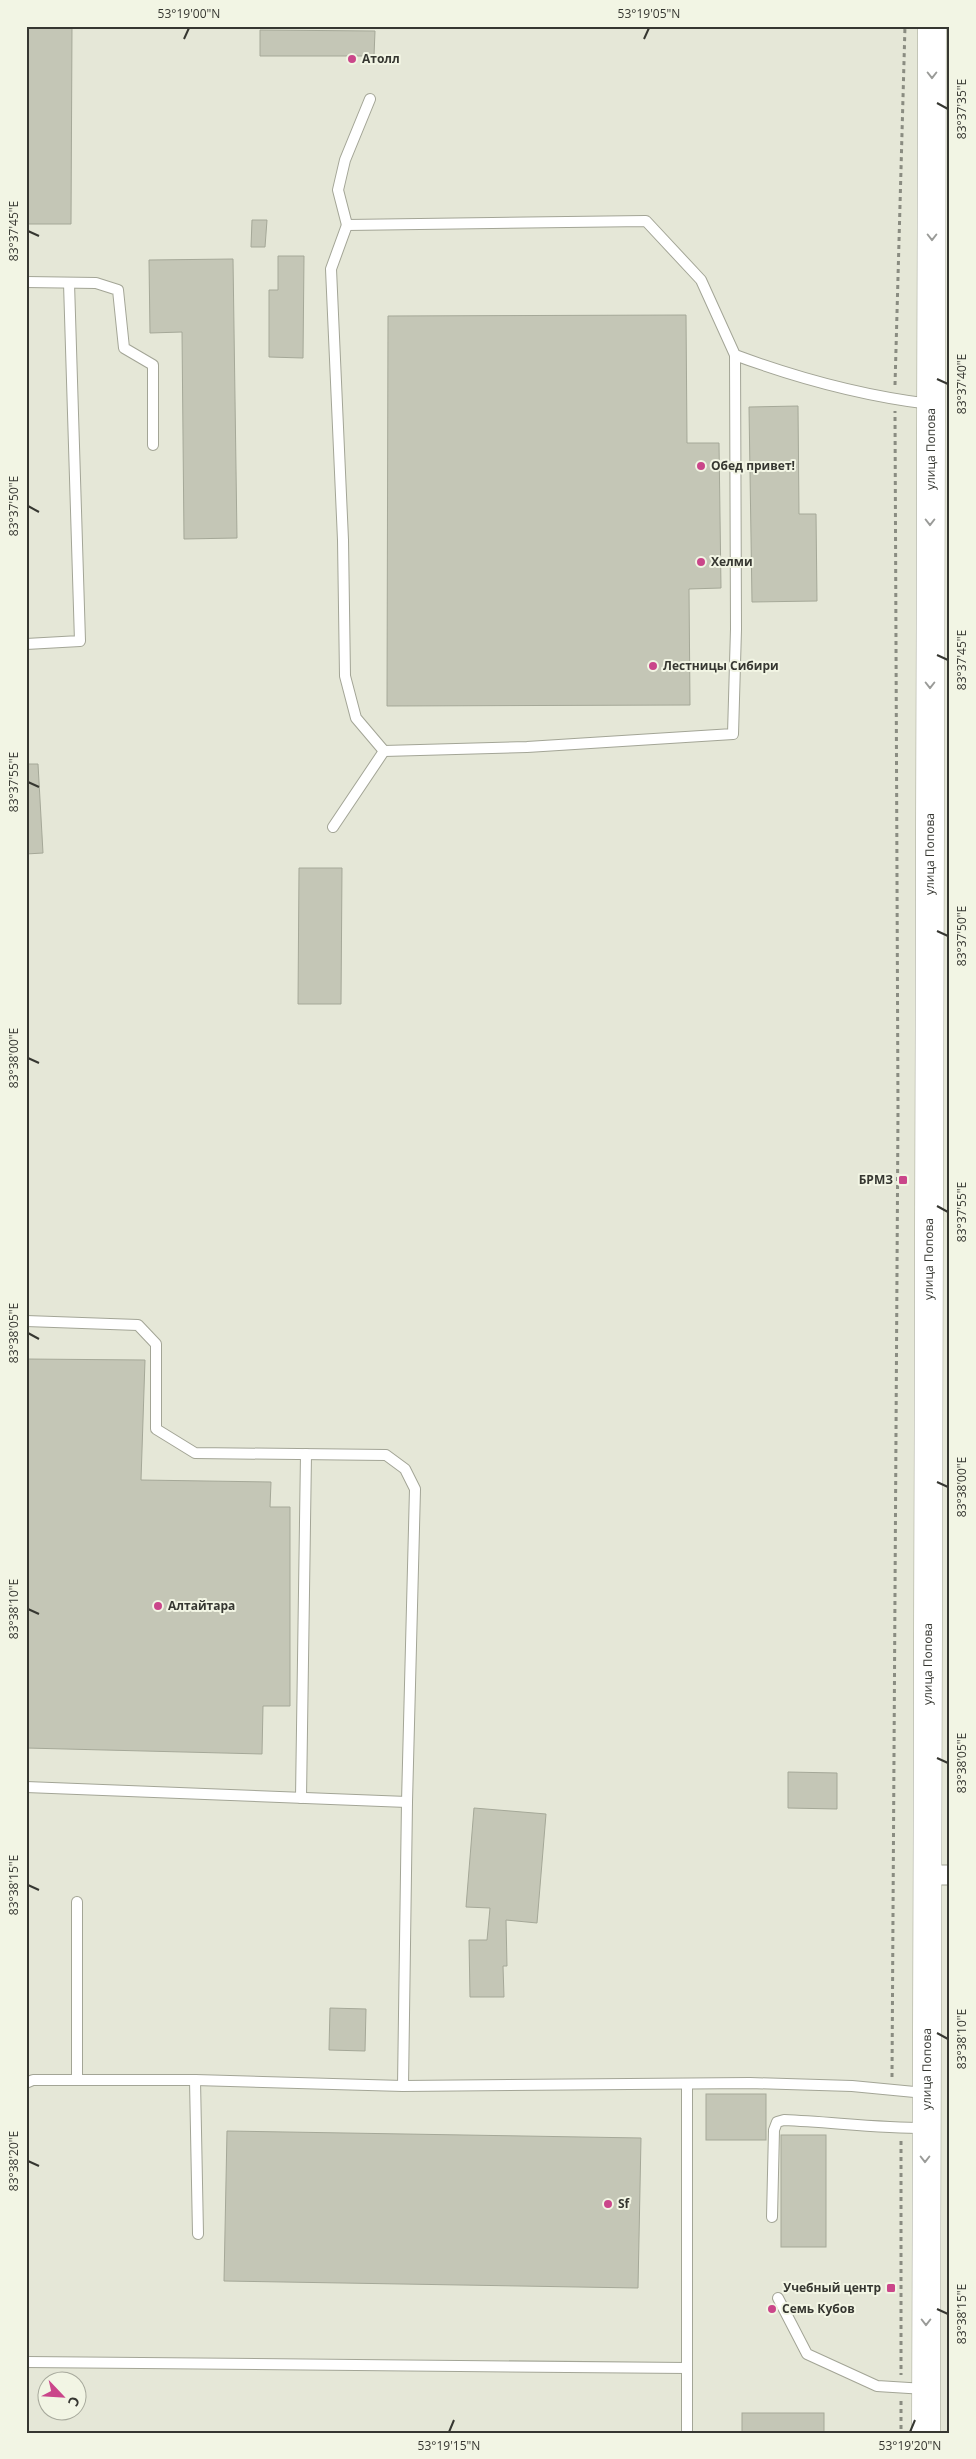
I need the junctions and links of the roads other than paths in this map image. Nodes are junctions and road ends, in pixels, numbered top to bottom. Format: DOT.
graph roads {
  1 [pos="932,26"];
  2 [pos="370,99"];
  3 [pos="347,225"];
  4 [pos="26,282"];
  5 [pos="69,283"];
  6 [pos="735,355"];
  7 [pos="940,404"];
  8 [pos="153,445"];
  9 [pos="26,644"];
  10 [pos="384,751"];
  11 [pos="333,827"];
  12 [pos="26,1321"];
  13 [pos="306,1454"];
  14 [pos="26,1787"];
  15 [pos="301,1798"];
  16 [pos="407,1802"];
  17 [pos="938,1875"];
  18 [pos="78,1902"];
  19 [pos="77,2080"];
  20 [pos="195,2080"];
  21 [pos="29,2081"];
  22 [pos="687,2084"];
  23 [pos="403,2086"];
  24 [pos="925,2093"];
  25 [pos="913,2128"];
  26 [pos="772,2217"];
  27 [pos="198,2234"];
  28 [pos="778,2298"];
  29 [pos="26,2362"];
  30 [pos="687,2368"];
  31 [pos="913,2388"];
  32 [pos="687,2433"];
  33 [pos="926,2433"];
  1 -- 7 [label="main road, улица Попова, one-way"];
  2 -- 3 [label="lane"];
  3 -- 6 [label="lane"];
  3 -- 10 [label="lane"];
  4 -- 5 [label="lane"];
  5 -- 8 [label="lane"];
  5 -- 9 [label="lane"];
  6 -- 7 [label="lane"];
  6 -- 10 [label="lane"];
  7 -- 17 [label="main road, улица Попова, one-way"];
  10 -- 11 [label="lane"];
  12 -- 13 [label="lane"];
  13 -- 15 [label="lane"];
  13 -- 16 [label="lane"];
  14 -- 15 [label="lane"];
  15 -- 16 [label="lane"];
  16 -- 23 [label="lane"];
  17 -- 24 [label="main road, улица Попова"];
  18 -- 19 [label="lane"];
  19 -- 20 [label="lane"];
  19 -- 21 [label="lane"];
  20 -- 23 [label="lane"];
  20 -- 27 [label="lane"];
  22 -- 23 [label="lane"];
  22 -- 24 [label="lane"];
  22 -- 30 [label="lane"];
  24 -- 25 [label="main road, улица Попова"];
  25 -- 26 [label="lane"];
  25 -- 31 [label="main road, улица Попова, one-way"];
  28 -- 31 [label="lane"];
  29 -- 30 [label="lane"];
  30 -- 32 [label="lane"];
  31 -- 33 [label="main road, улица Попова"];
}
